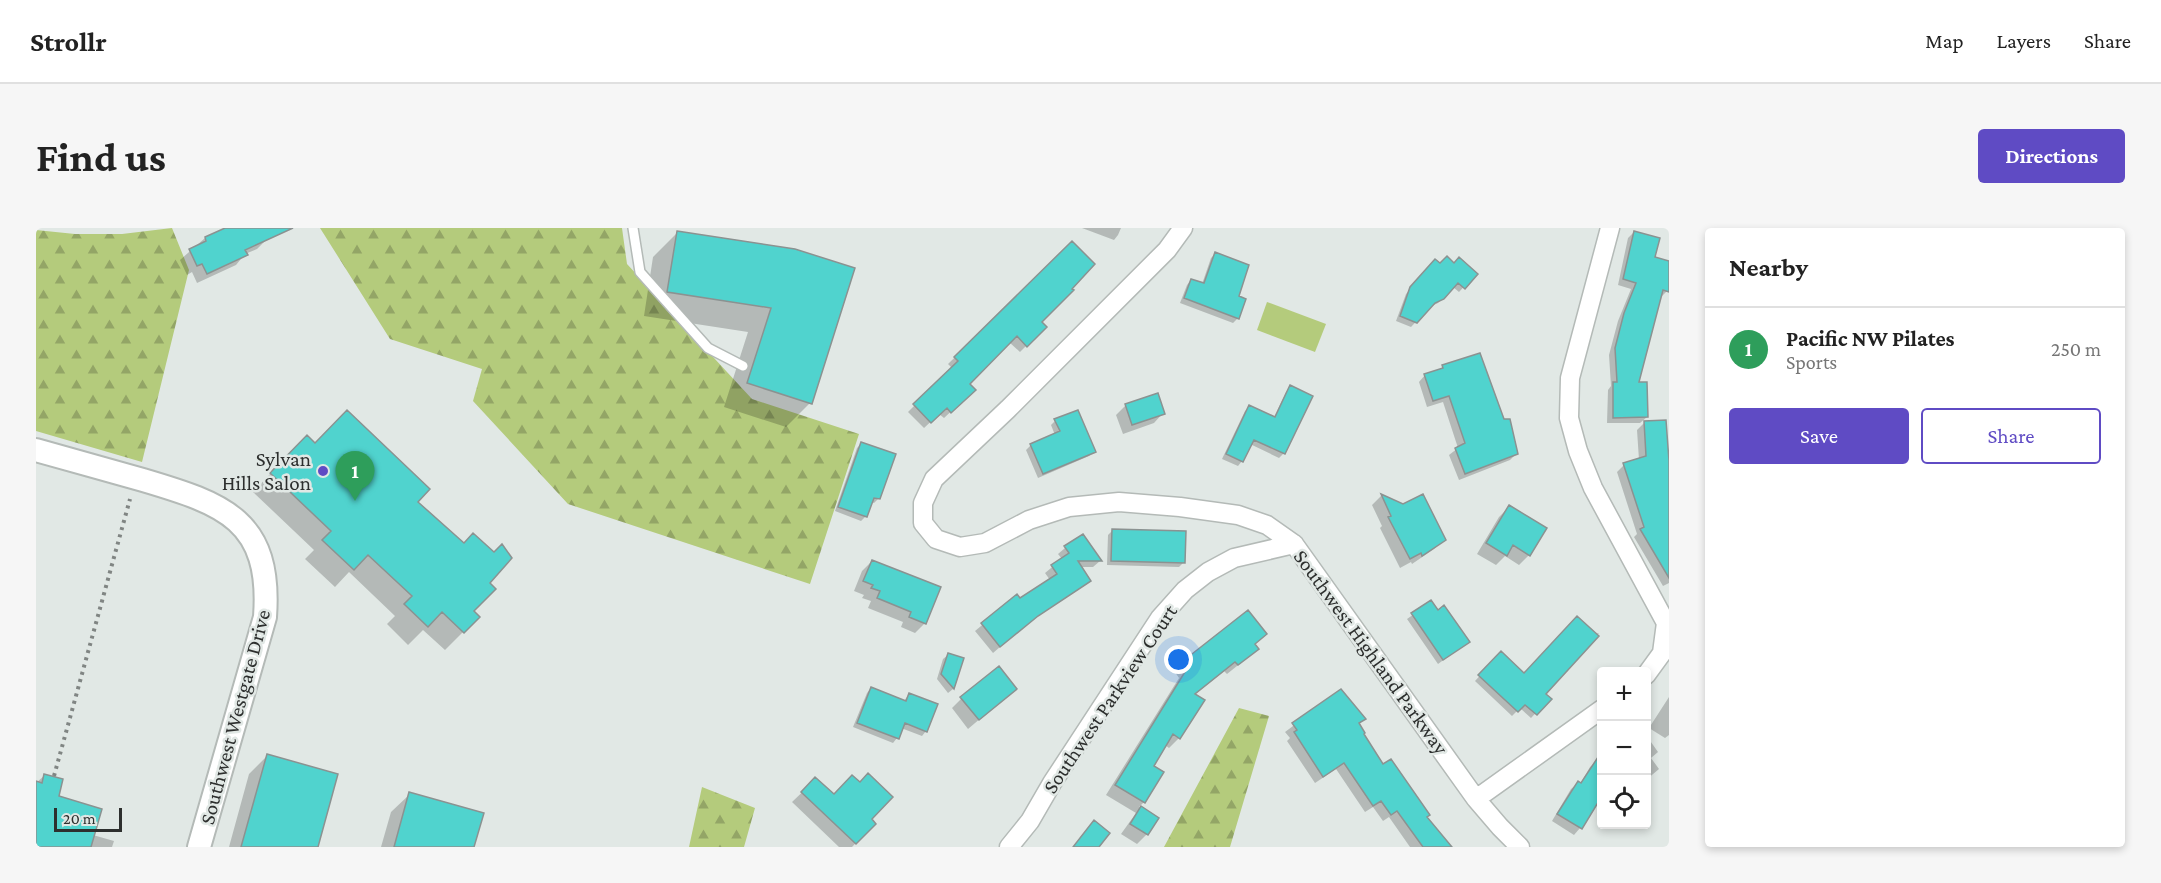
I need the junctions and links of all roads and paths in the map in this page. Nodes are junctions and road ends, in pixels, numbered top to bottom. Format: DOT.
graph roads {
  1 [pos="633,228"];
  2 [pos="1183,228"];
  3 [pos="1610,228"];
  4 [pos="743,366"];
  5 [pos="36,450"];
  6 [pos="132,492"];
  7 [pos="1294,544"];
  8 [pos="1651,669"];
  9 [pos="1597,714"];
  10 [pos="54,776"];
  11 [pos="1476,799"];
  12 [pos="199,847"];
  13 [pos="1009,847"];
  14 [pos="1520,847"];
  1 -- 4 [label="lane"];
  2 -- 7 [label="street, Southwest Highland Parkway"];
  3 -- 8 [label="street"];
  5 -- 12 [label="street, Southwest Westgate Drive"];
  6 -- 10 [label="path"];
  7 -- 11 [label="street, Southwest Highland Parkway"];
  7 -- 13 [label="street, Southwest Parkview Court"];
  9 -- 11 [label="street"];
  11 -- 14 [label="street, Southwest Highland Parkway"];
}
